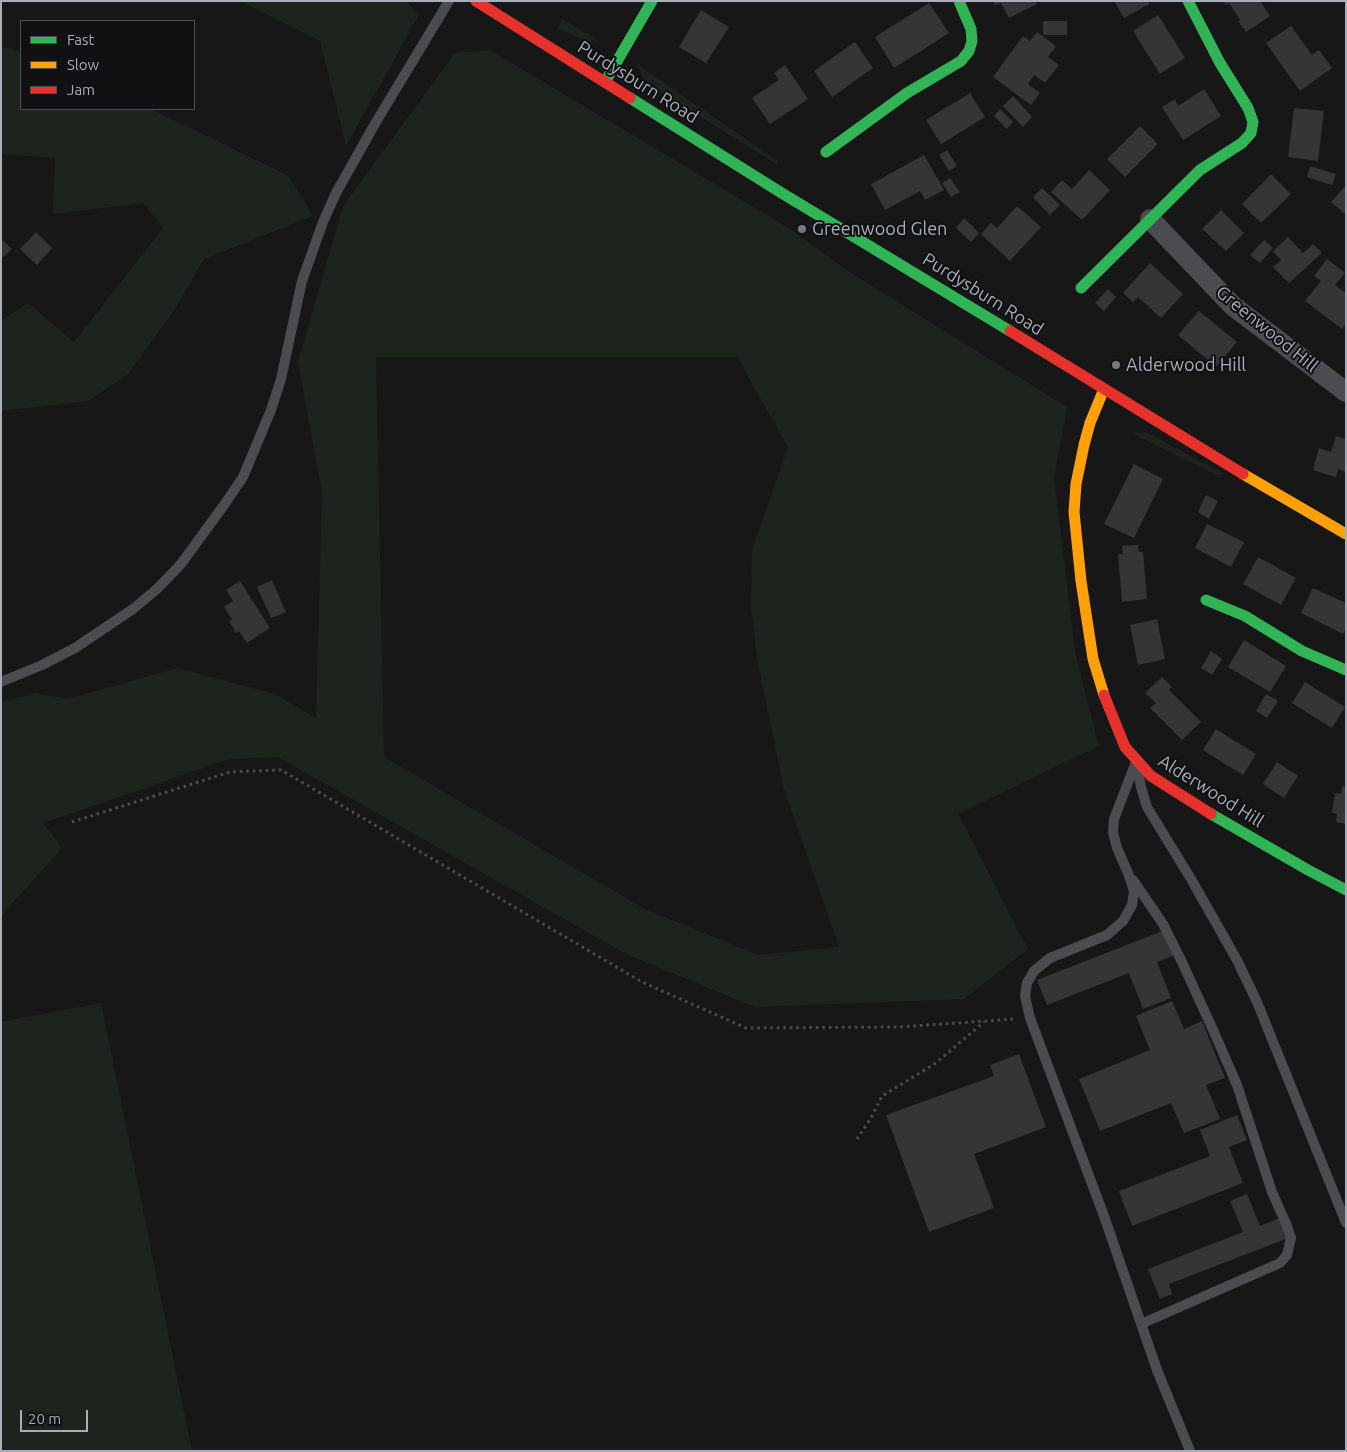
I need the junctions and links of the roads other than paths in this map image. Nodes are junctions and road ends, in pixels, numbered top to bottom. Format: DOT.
graph roads {
  1 [pos="449,1"];
  2 [pos="476,1"];
  3 [pos="652,1"];
  4 [pos="959,1"];
  5 [pos="1188,1"];
  6 [pos="605,82"];
  7 [pos="826,152"];
  8 [pos="1150,220"];
  9 [pos="1081,288"];
  10 [pos="1104,389"];
  11 [pos="1346,392"];
  12 [pos="1346,534"];
  13 [pos="1206,600"];
  14 [pos="1346,670"];
  15 [pos="1,682"];
  16 [pos="1136,761"];
  17 [pos="1128,873"];
  18 [pos="1346,890"];
  19 [pos="1346,1223"];
  20 [pos="1141,1324"];
  21 [pos="1190,1451"];
  1 -- 15 [label="lane"];
  2 -- 6 [label="street, Purdysburn Road"];
  3 -- 6 [label="street"];
  4 -- 7 [label="street"];
  5 -- 8 [label="street"];
  6 -- 10 [label="street, Purdysburn Road"];
  8 -- 9 [label="street"];
  8 -- 11 [label="street, Greenwood Hill"];
  10 -- 12 [label="street, Purdysburn Road"];
  10 -- 16 [label="street, Alderwood Hill"];
  13 -- 14 [label="street"];
  16 -- 17 [label="lane"];
  16 -- 18 [label="street, Alderwood Hill"];
  16 -- 19 [label="lane"];
  17 -- 20 [label="lane"];
  17 -- 20 [label="lane"];
  20 -- 21 [label="lane"];
}
